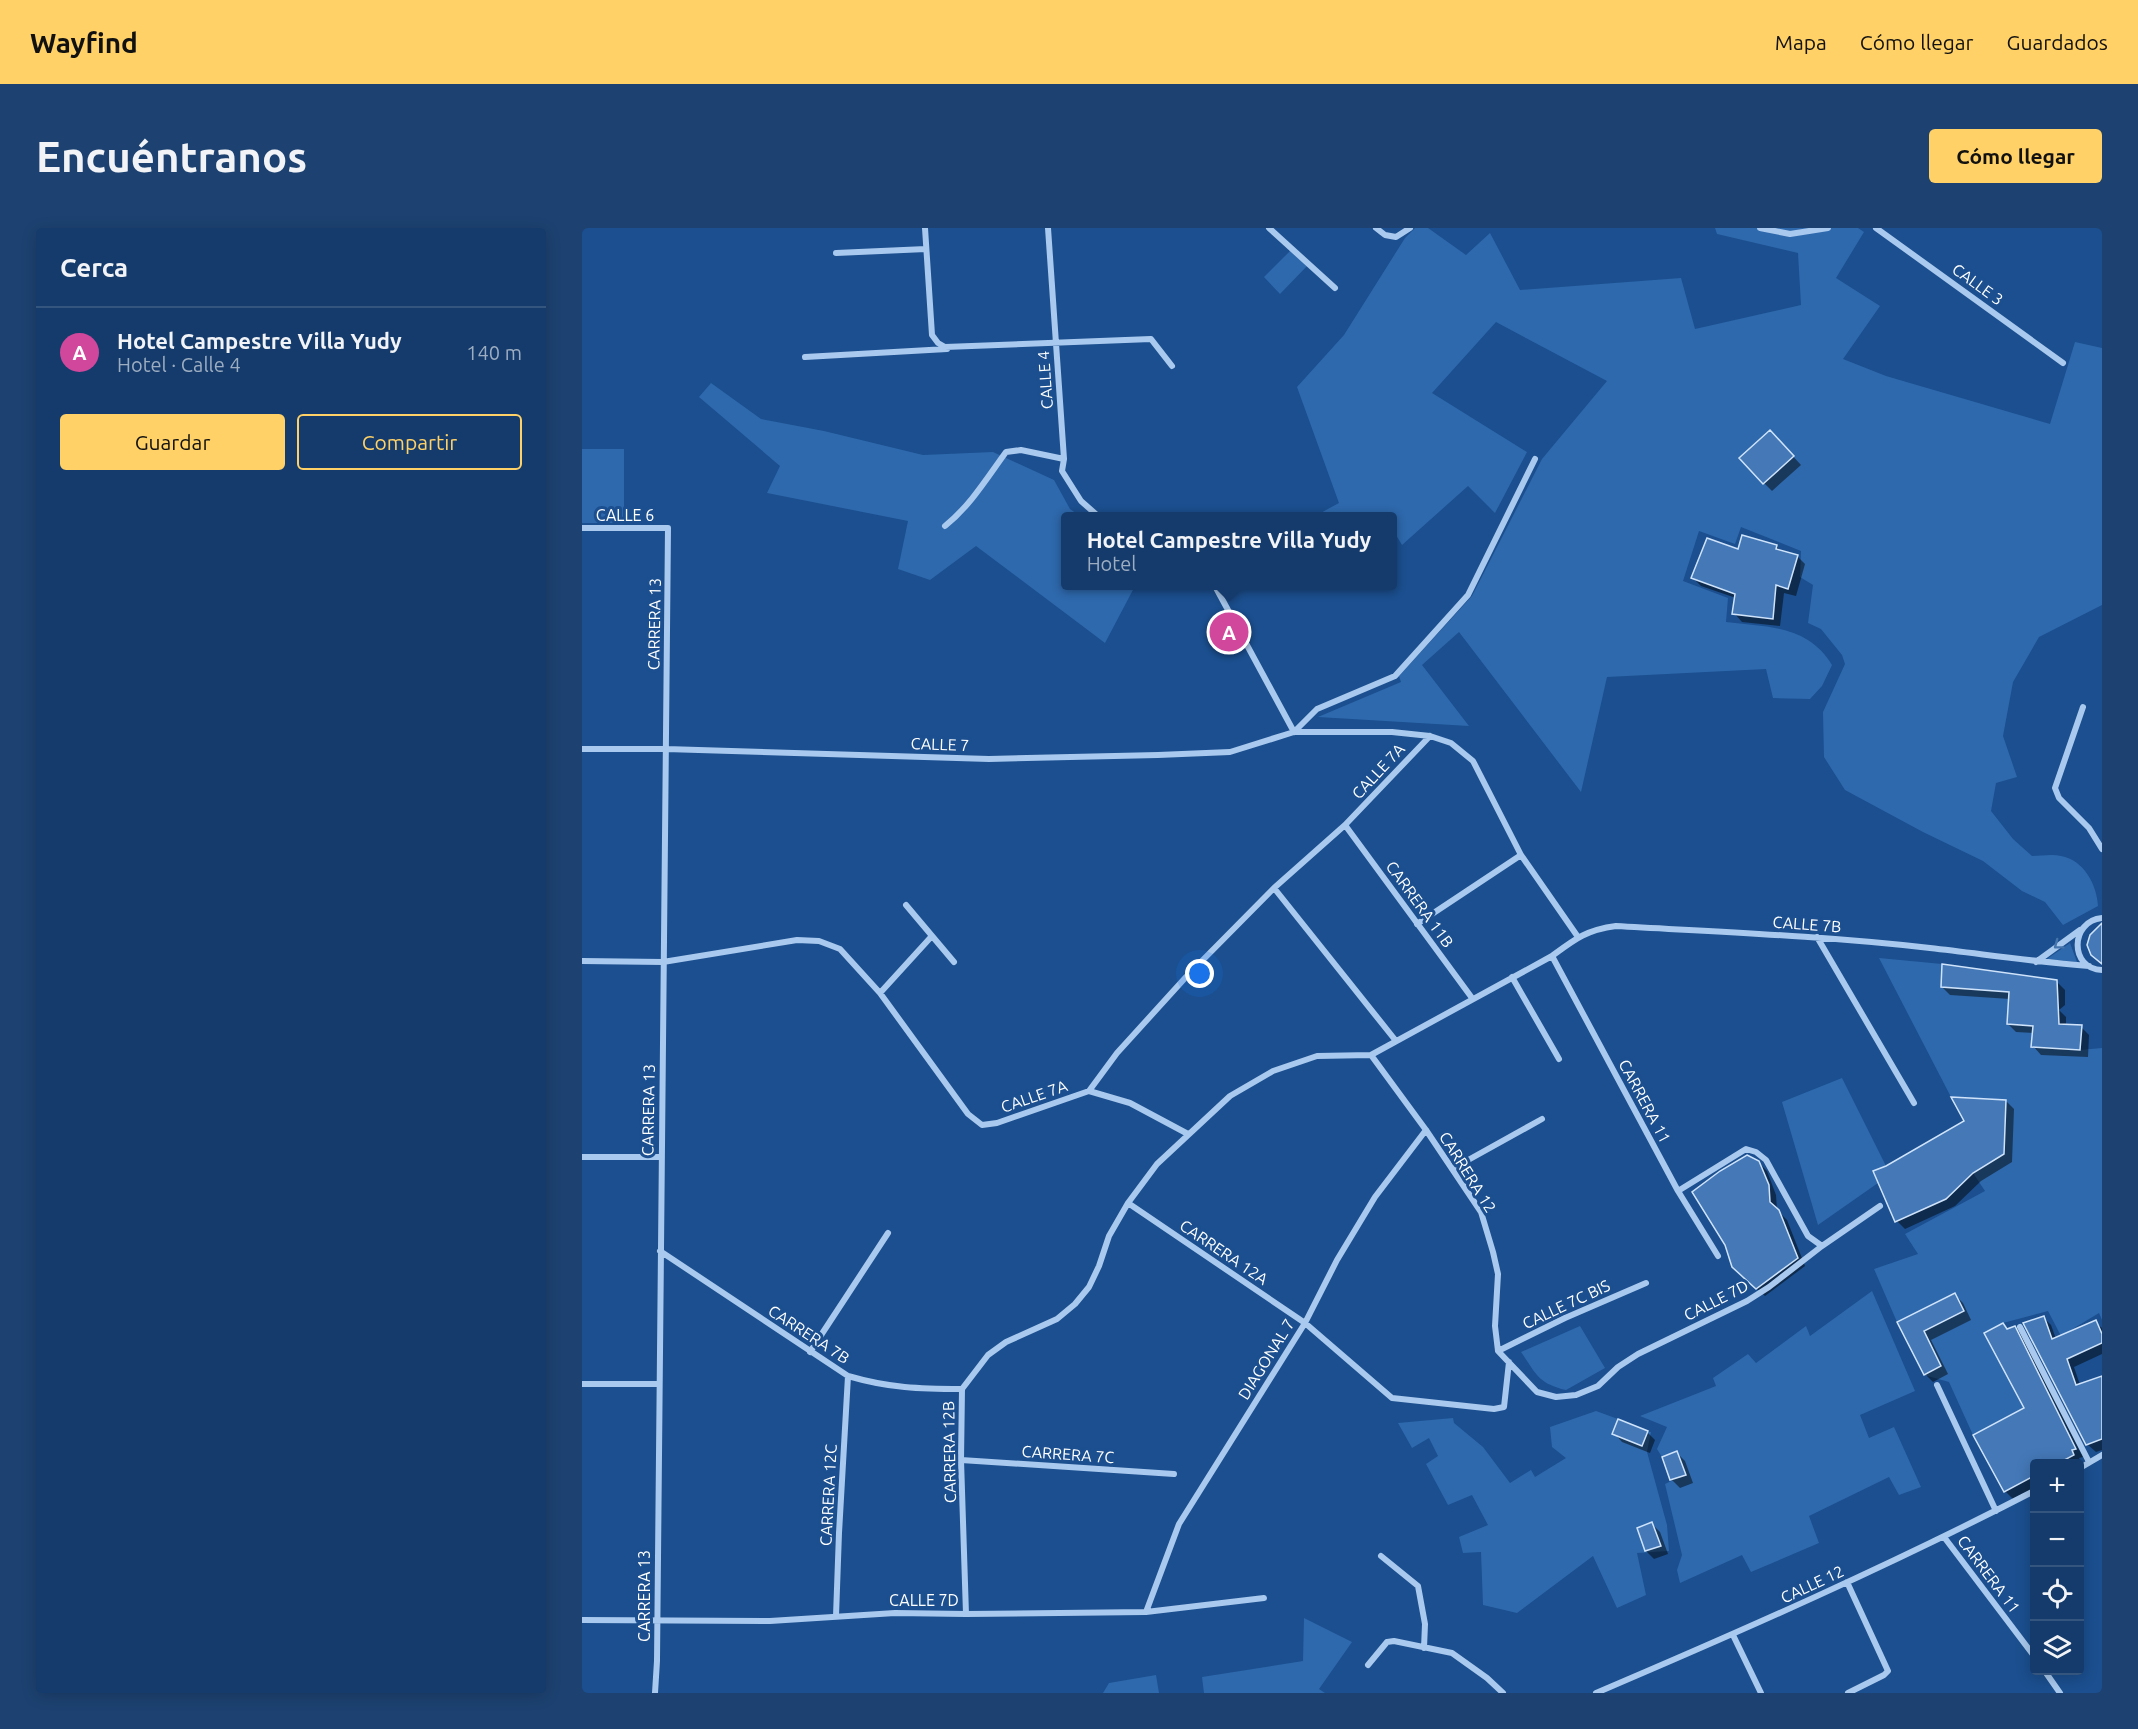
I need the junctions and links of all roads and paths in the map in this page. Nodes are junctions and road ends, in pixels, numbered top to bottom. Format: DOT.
graph roads {
  1 [pos="925,228"];
  2 [pos="1048,228"];
  3 [pos="1269,228"];
  4 [pos="1376,228"];
  5 [pos="1410,228"];
  6 [pos="1760,228"];
  7 [pos="1828,228"];
  8 [pos="1876,228"];
  9 [pos="926,249"];
  10 [pos="836,253"];
  11 [pos="1335,288"];
  12 [pos="1056,343"];
  13 [pos="805,357"];
  14 [pos="2063,363"];
  15 [pos="1172,366"];
  16 [pos="1064,459"];
  17 [pos="1535,459"];
  18 [pos="1093,512"];
  19 [pos="945,526"];
  20 [pos="582,528"];
  21 [pos="668,528"];
  22 [pos="1218,590"];
  23 [pos="2082,706"];
  24 [pos="1294,732"];
  25 [pos="1430,736"];
  26 [pos="582,749"];
  27 [pos="666,749"];
  28 [pos="1345,825"];
  29 [pos="2102,849"];
  30 [pos="1521,855"];
  31 [pos="1274,888"];
  32 [pos="906,905"];
  33 [pos="2102,918"];
  34 [pos="1418,924"];
  35 [pos="2081,930"];
  36 [pos="931,937"];
  37 [pos="1578,937"];
  38 [pos="1817,937"];
  39 [pos="1552,956"];
  40 [pos="582,961"];
  41 [pos="663,962"];
  42 [pos="954,962"];
  43 [pos="2036,962"];
  44 [pos="2089,966"];
  45 [pos="2102,970"];
  46 [pos="1512,977"];
  47 [pos="880,993"];
  48 [pos="1472,998"];
  49 [pos="1396,1041"];
  50 [pos="1371,1055"];
  51 [pos="1559,1059"];
  52 [pos="1089,1091"];
  53 [pos="1914,1103"];
  54 [pos="1542,1119"];
  55 [pos="1426,1130"];
  56 [pos="1188,1134"];
  57 [pos="582,1157"];
  58 [pos="661,1157"];
  59 [pos="1452,1169"];
  60 [pos="1678,1191"];
  61 [pos="1128,1203"];
  62 [pos="1880,1206"];
  63 [pos="888,1233"];
  64 [pos="1822,1246"];
  65 [pos="660,1251"];
  66 [pos="1718,1256"];
  67 [pos="1646,1283"];
  68 [pos="1305,1323"];
  69 [pos="2020,1327"];
  70 [pos="1498,1351"];
  71 [pos="810,1352"];
  72 [pos="1509,1362"];
  73 [pos="848,1376"];
  74 [pos="582,1384"];
  75 [pos="659,1384"];
  76 [pos="1937,1385"];
  77 [pos="962,1389"];
  78 [pos="2102,1455"];
  79 [pos="961,1460"];
  80 [pos="2089,1462"];
  81 [pos="2084,1465"];
  82 [pos="1174,1474"];
  83 [pos="2030,1493"];
  84 [pos="1996,1511"];
  85 [pos="1944,1537"];
  86 [pos="1381,1556"];
  87 [pos="1847,1582"];
  88 [pos="1264,1598"];
  89 [pos="1146,1612"];
  90 [pos="966,1614"];
  91 [pos="836,1616"];
  92 [pos="582,1620"];
  93 [pos="657,1620"];
  94 [pos="1733,1635"];
  95 [pos="1425,1648"];
  96 [pos="2030,1651"];
  97 [pos="1368,1665"];
  98 [pos="2047,1675"];
  99 [pos="655,1693"];
  100 [pos="1503,1693"];
  101 [pos="1596,1693"];
  102 [pos="1761,1693"];
  103 [pos="1848,1693"];
  104 [pos="2060,1693"];
  1 -- 9 [label="street"];
  2 -- 12 [label="street, CALLE 4"];
  3 -- 11 [label="street"];
  4 -- 5 [label="street"];
  6 -- 7 [label="street"];
  8 -- 14 [label="street, CALLE 3"];
  9 -- 10 [label="street"];
  9 -- 12 [label="street"];
  12 -- 13 [label="street"];
  12 -- 15 [label="street"];
  12 -- 16 [label="street, CALLE 4"];
  16 -- 18 [label="street, CALLE 4"];
  16 -- 19 [label="street"];
  17 -- 24 [label="street"];
  20 -- 21 [label="street, CALLE 6"];
  21 -- 27 [label="street, CARRERA 13"];
  22 -- 24 [label="street"];
  23 -- 29 [label="street"];
  24 -- 25 [label="street"];
  24 -- 27 [label="street, CALLE 7"];
  25 -- 28 [label="street, CALLE 7A"];
  25 -- 30 [label="street"];
  26 -- 27 [label="street, CALLE 7"];
  27 -- 41 [label="street, CARRERA 13"];
  28 -- 31 [label="street, CALLE 7A"];
  28 -- 34 [label="street, CARRERA 11B"];
  30 -- 34 [label="street"];
  30 -- 37 [label="street"];
  31 -- 49 [label="street"];
  31 -- 52 [label="street, CALLE 7A"];
  32 -- 36 [label="street"];
  33 -- 35 [label="street"];
  34 -- 48 [label="street, CARRERA 11B"];
  35 -- 43 [label="street, one-way"];
  35 -- 44 [label="street"];
  36 -- 42 [label="street"];
  36 -- 47 [label="street"];
  37 -- 38 [label="street, CALLE 7B"];
  37 -- 39 [label="street, CALLE 7B"];
  38 -- 43 [label="street, CALLE 7B"];
  38 -- 53 [label="street"];
  39 -- 46 [label="street, CALLE 7B"];
  39 -- 60 [label="street, CARRERA 11"];
  40 -- 41 [label="street, CALLE 7A"];
  41 -- 47 [label="street, CALLE 7A"];
  41 -- 58 [label="street, CARRERA 13"];
  43 -- 44 [label="street, CALLE 7B"];
  44 -- 45 [label="street, CALLE 7B"];
  46 -- 48 [label="street, CALLE 7B"];
  46 -- 51 [label="street"];
  47 -- 52 [label="street, CALLE 7A"];
  48 -- 49 [label="street, CALLE 7B"];
  49 -- 50 [label="street, CALLE 7B"];
  50 -- 55 [label="street, CARRERA 12"];
  50 -- 56 [label="street, CARRERA 12B"];
  52 -- 56 [label="street"];
  54 -- 59 [label="street"];
  55 -- 59 [label="street, CARRERA 12"];
  55 -- 68 [label="street, DIAGONAL 7"];
  56 -- 61 [label="street, CARRERA 12B"];
  57 -- 58 [label="street"];
  58 -- 65 [label="street, CARRERA 13"];
  59 -- 70 [label="street, CARRERA 12"];
  60 -- 64 [label="street"];
  60 -- 66 [label="street, CARRERA 11"];
  61 -- 68 [label="street, CARRERA 12A"];
  61 -- 77 [label="street, CARRERA 12B"];
  62 -- 64 [label="street, CALLE 7D"];
  63 -- 71 [label="street"];
  64 -- 72 [label="street, CALLE 7D"];
  65 -- 71 [label="street, CARRERA 7B"];
  65 -- 75 [label="street, CARRERA 13"];
  67 -- 70 [label="street, CALLE 7C BIS"];
  68 -- 72 [label="street"];
  68 -- 89 [label="street, DIAGONAL 7"];
  69 -- 80 [label="street"];
  70 -- 72 [label="street"];
  71 -- 73 [label="street, CARRERA 7B"];
  73 -- 77 [label="street, CARRERA 7B"];
  73 -- 91 [label="street, CARRERA 12C"];
  74 -- 75 [label="street"];
  75 -- 93 [label="street, CARRERA 13"];
  76 -- 84 [label="street"];
  77 -- 79 [label="street, CARRERA 12B"];
  78 -- 80 [label="street"];
  79 -- 82 [label="street, CARRERA 7C"];
  79 -- 90 [label="street, CARRERA 12B"];
  80 -- 81 [label="street"];
  83 -- 84 [label="street, CALLE 12"];
  84 -- 85 [label="street, CALLE 12"];
  85 -- 87 [label="street, CALLE 12"];
  85 -- 96 [label="street, CARRERA 11"];
  86 -- 95 [label="street"];
  87 -- 94 [label="street, CALLE 12"];
  87 -- 103 [label="street"];
  88 -- 89 [label="street, CALLE 7D"];
  89 -- 90 [label="street, CALLE 7D"];
  90 -- 91 [label="street, CALLE 7D"];
  91 -- 93 [label="street, CALLE 7D"];
  92 -- 93 [label="street, CALLE 7D"];
  93 -- 99 [label="street, CARRERA 13"];
  94 -- 101 [label="street, CALLE 12"];
  94 -- 102 [label="street"];
  95 -- 97 [label="street"];
  95 -- 100 [label="street"];
  98 -- 104 [label="street"];
}
